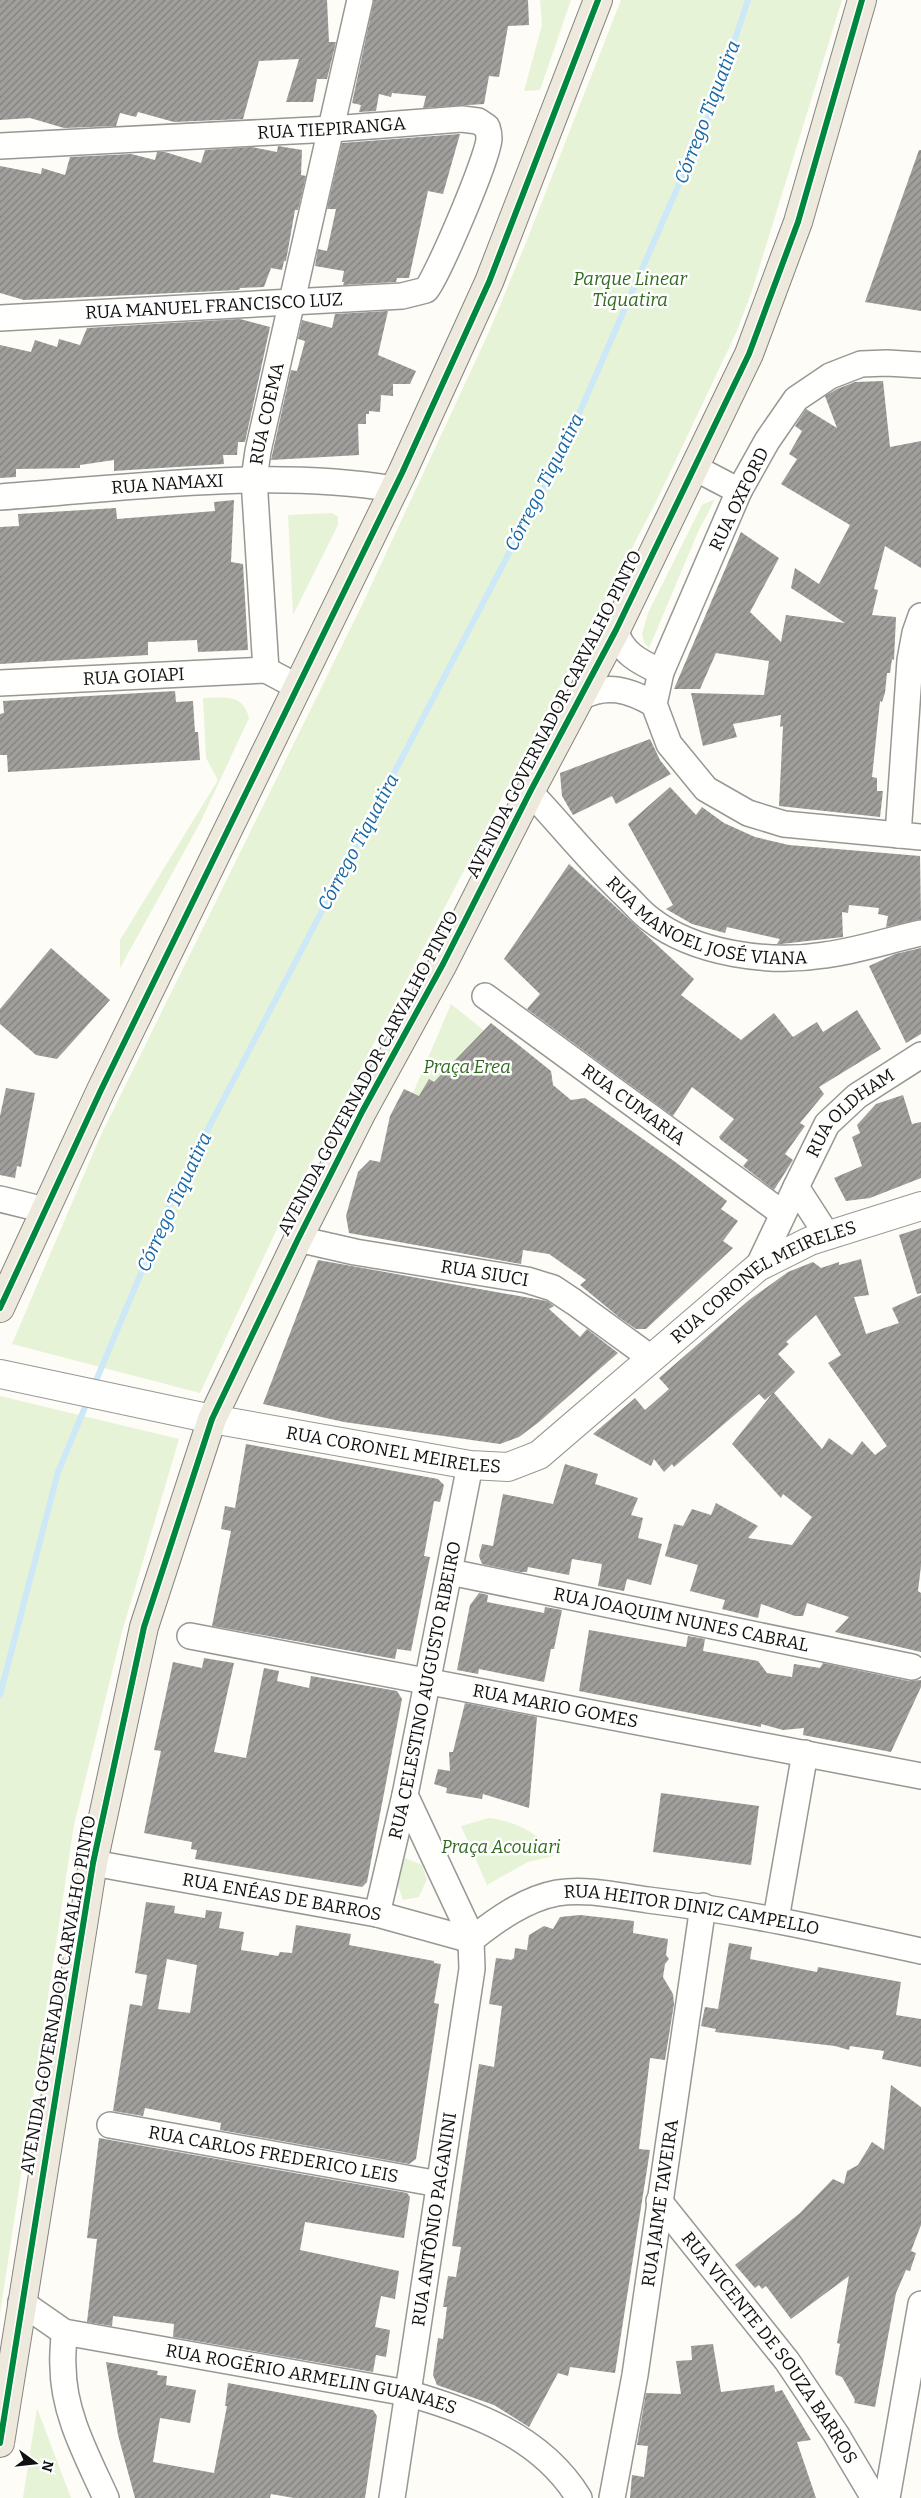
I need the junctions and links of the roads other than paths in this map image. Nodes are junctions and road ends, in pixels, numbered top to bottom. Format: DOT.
graph roads {
  1 [pos="360,0"];
  2 [pos="598,0"];
  3 [pos="862,0"];
  4 [pos="332,129"];
  5 [pos="0,146"];
  6 [pos="426,290"];
  7 [pos="294,303"];
  8 [pos="0,318"];
  9 [pos="921,365"];
  10 [pos="695,468"];
  11 [pos="254,479"];
  12 [pos="394,489"];
  13 [pos="738,491"];
  14 [pos="0,497"];
  15 [pos="921,616"];
  16 [pos="616,630"];
  17 [pos="266,670"];
  18 [pos="661,672"];
  19 [pos="0,683"];
  20 [pos="296,686"];
  21 [pos="581,697"];
  22 [pos="654,704"];
  23 [pos="530,792"];
  24 [pos="910,836"];
  25 [pos="921,933"];
  26 [pos="486,996"];
  27 [pos="921,1055"];
  28 [pos="796,1187"];
  29 [pos="0,1199"];
  30 [pos="921,1206"];
  31 [pos="45,1210"];
  32 [pos="782,1213"];
  33 [pos="827,1235"];
  34 [pos="298,1239"];
  35 [pos="758,1267"];
  36 [pos="0,1308"];
  37 [pos="652,1358"];
  38 [pos="0,1374"];
  39 [pos="212,1419"];
  40 [pos="470,1466"];
  41 [pos="450,1572"];
  42 [pos="190,1636"];
  43 [pos="912,1667"];
  44 [pos="428,1681"];
  45 [pos="805,1753"];
  46 [pos="921,1776"];
  47 [pos="404,1795"];
  48 [pos="93,1863"];
  49 [pos="703,1906"];
  50 [pos="376,1914"];
  51 [pos="776,1919"];
  52 [pos="471,1940"];
  53 [pos="921,1951"];
  54 [pos="110,2125"];
  55 [pos="438,2184"];
  56 [pos="659,2201"];
  57 [pos="21,2302"];
  58 [pos="921,2304"];
  59 [pos="64,2332"];
  60 [pos="407,2392"];
  61 [pos="0,2442"];
  62 [pos="106,2498"];
  63 [pos="392,2498"];
  64 [pos="579,2498"];
  65 [pos="612,2498"];
  66 [pos="874,2498"];
  67 [pos="887,2498"];
  1 -- 4 [label="street, RUA COEMA"];
  2 -- 12 [label="main road"];
  3 -- 10 [label="main road, AVENIDA GOVERNADOR CARVALHO PINTO"];
  4 -- 5 [label="street, RUA TIEPIRANGA"];
  4 -- 6 [label="street, RUA TIEPIRANGA"];
  4 -- 7 [label="street, RUA COEMA"];
  6 -- 7 [label="street, RUA MANUEL FRANCISCO LUZ"];
  7 -- 8 [label="street, RUA MANUEL FRANCISCO LUZ"];
  7 -- 11 [label="street, RUA COEMA"];
  9 -- 13 [label="street, RUA OXFORD"];
  10 -- 13 [label="street"];
  10 -- 16 [label="main road, AVENIDA GOVERNADOR CARVALHO PINTO"];
  11 -- 12 [label="street, RUA NAMAXI"];
  11 -- 14 [label="street, RUA NAMAXI"];
  11 -- 17 [label="street, RUA COEMA"];
  12 -- 20 [label="main road"];
  13 -- 18 [label="street, RUA OXFORD"];
  15 -- 24 [label="street"];
  16 -- 18 [label="street"];
  16 -- 21 [label="main road, AVENIDA GOVERNADOR CARVALHO PINTO"];
  17 -- 19 [label="street, RUA GOIAPI"];
  17 -- 20 [label="street"];
  18 -- 22 [label="street, RUA OXFORD"];
  20 -- 31 [label="main road"];
  21 -- 22 [label="street"];
  21 -- 23 [label="main road, AVENIDA GOVERNADOR CARVALHO PINTO"];
  22 -- 24 [label="street"];
  23 -- 25 [label="street, RUA MANOEL JOSÉ VIANA"];
  23 -- 34 [label="main road, AVENIDA GOVERNADOR CARVALHO PINTO"];
  26 -- 32 [label="street, RUA CUMARIA"];
  27 -- 28 [label="street, RUA OLDHAM"];
  28 -- 32 [label="street, RUA OLDHAM"];
  28 -- 33 [label="street"];
  29 -- 31 [label="street"];
  30 -- 33 [label="street, RUA CORONEL MEIRELES"];
  31 -- 36 [label="main road"];
  32 -- 35 [label="street, RUA OLDHAM"];
  33 -- 35 [label="street, RUA CORONEL MEIRELES"];
  34 -- 37 [label="street, RUA SIUCI"];
  34 -- 39 [label="main road, AVENIDA GOVERNADOR CARVALHO PINTO"];
  35 -- 37 [label="street, RUA CORONEL MEIRELES"];
  37 -- 40 [label="street, RUA CORONEL MEIRELES"];
  38 -- 39 [label="street, RUA CORONEL MEIRELES"];
  39 -- 40 [label="street, RUA CORONEL MEIRELES"];
  39 -- 48 [label="main road, AVENIDA GOVERNADOR CARVALHO PINTO"];
  40 -- 41 [label="street, RUA CELESTINO AUGUSTO RIBEIRO"];
  41 -- 43 [label="street, RUA JOAQUIM NUNES CABRAL"];
  41 -- 44 [label="street, RUA CELESTINO AUGUSTO RIBEIRO"];
  42 -- 44 [label="street, RUA MARIO GOMES"];
  44 -- 45 [label="street, RUA MARIO GOMES"];
  44 -- 47 [label="street, RUA CELESTINO AUGUSTO RIBEIRO"];
  45 -- 46 [label="street, RUA MARIO GOMES"];
  45 -- 51 [label="street"];
  47 -- 50 [label="street, RUA CELESTINO AUGUSTO RIBEIRO"];
  47 -- 52 [label="street"];
  48 -- 50 [label="street, RUA ENÉAS DE BARROS"];
  48 -- 57 [label="main road, AVENIDA GOVERNADOR CARVALHO PINTO"];
  49 -- 51 [label="street, RUA HEITOR DINIZ CAMPELLO"];
  49 -- 52 [label="street, RUA HEITOR DINIZ CAMPELLO"];
  49 -- 56 [label="street, RUA JAIME TAVEIRA"];
  50 -- 52 [label="street, RUA ENÉAS DE BARROS"];
  51 -- 53 [label="street, RUA HEITOR DINIZ CAMPELLO"];
  52 -- 55 [label="street, RUA ANTÔNIO PAGANINI"];
  54 -- 55 [label="street, RUA CARLOS FREDERICO LEIS"];
  55 -- 60 [label="street, RUA ANTÔNIO PAGANINI"];
  56 -- 65 [label="street, RUA JAIME TAVEIRA"];
  56 -- 66 [label="street, RUA VICENTE DE SOUZA BARROS"];
  57 -- 59 [label="street, RUA ROGÉRIO ARMELIN GUANAES"];
  57 -- 61 [label="main road, AVENIDA GOVERNADOR CARVALHO PINTO"];
  58 -- 67 [label="street"];
  59 -- 60 [label="street, RUA ROGÉRIO ARMELIN GUANAES"];
  59 -- 62 [label="street"];
  60 -- 63 [label="street, RUA ANTÔNIO PAGANINI"];
  60 -- 64 [label="street, RUA ROGÉRIO ARMELIN GUANAES"];
}
